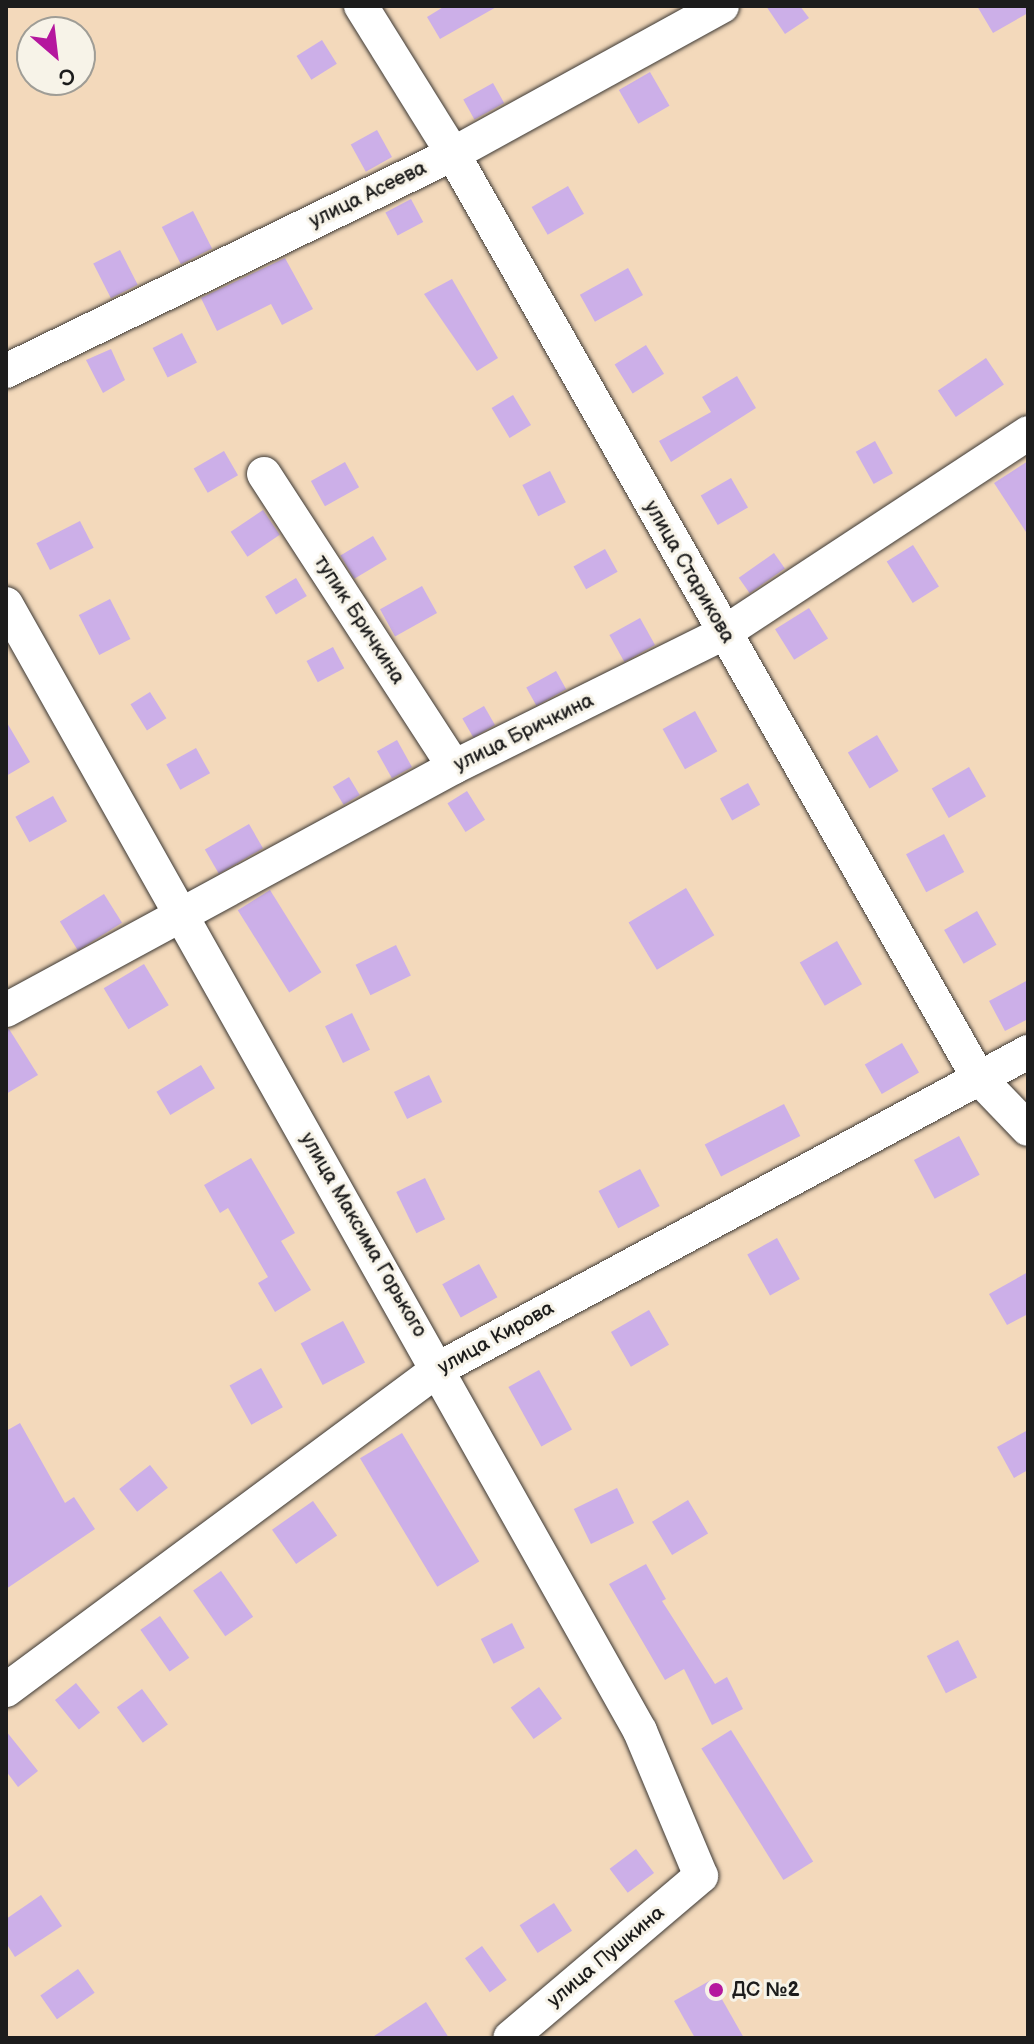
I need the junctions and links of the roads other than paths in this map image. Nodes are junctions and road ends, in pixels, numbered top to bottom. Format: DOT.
graph roads {
  1 [pos="361,6"];
  2 [pos="722,6"];
  3 [pos="453,154"];
  4 [pos="6,371"];
  5 [pos="1028,433"];
  6 [pos="264,474"];
  7 [pos="6,604"];
  8 [pos="724,633"];
  9 [pos="454,767"];
  10 [pos="179,916"];
  11 [pos="6,1010"];
  12 [pos="1028,1052"];
  13 [pos="978,1077"];
  14 [pos="1028,1129"];
  15 [pos="440,1368"];
  16 [pos="6,1690"];
  17 [pos="701,1876"];
  18 [pos="510,2038"];
  1 -- 3 [label="street, улица Старикова"];
  2 -- 3 [label="street, улица Асеева"];
  3 -- 4 [label="street, улица Асеева"];
  3 -- 8 [label="street, улица Старикова"];
  5 -- 8 [label="street, улица Бричкина"];
  6 -- 9 [label="street, тупик Бричкина"];
  7 -- 10 [label="street, улица Максима Горького"];
  8 -- 9 [label="street, улица Бричкина"];
  8 -- 13 [label="street, улица Старикова"];
  9 -- 10 [label="street, улица Бричкина"];
  10 -- 11 [label="street, улица Бричкина"];
  10 -- 15 [label="street, улица Максима Горького"];
  12 -- 13 [label="street, улица Кирова"];
  13 -- 14 [label="street, улица Старикова"];
  13 -- 15 [label="street, улица Кирова"];
  15 -- 16 [label="street, улица Кирова"];
  15 -- 17 [label="street, улица Максима Горького"];
  17 -- 18 [label="street, улица Пушкина"];
}
